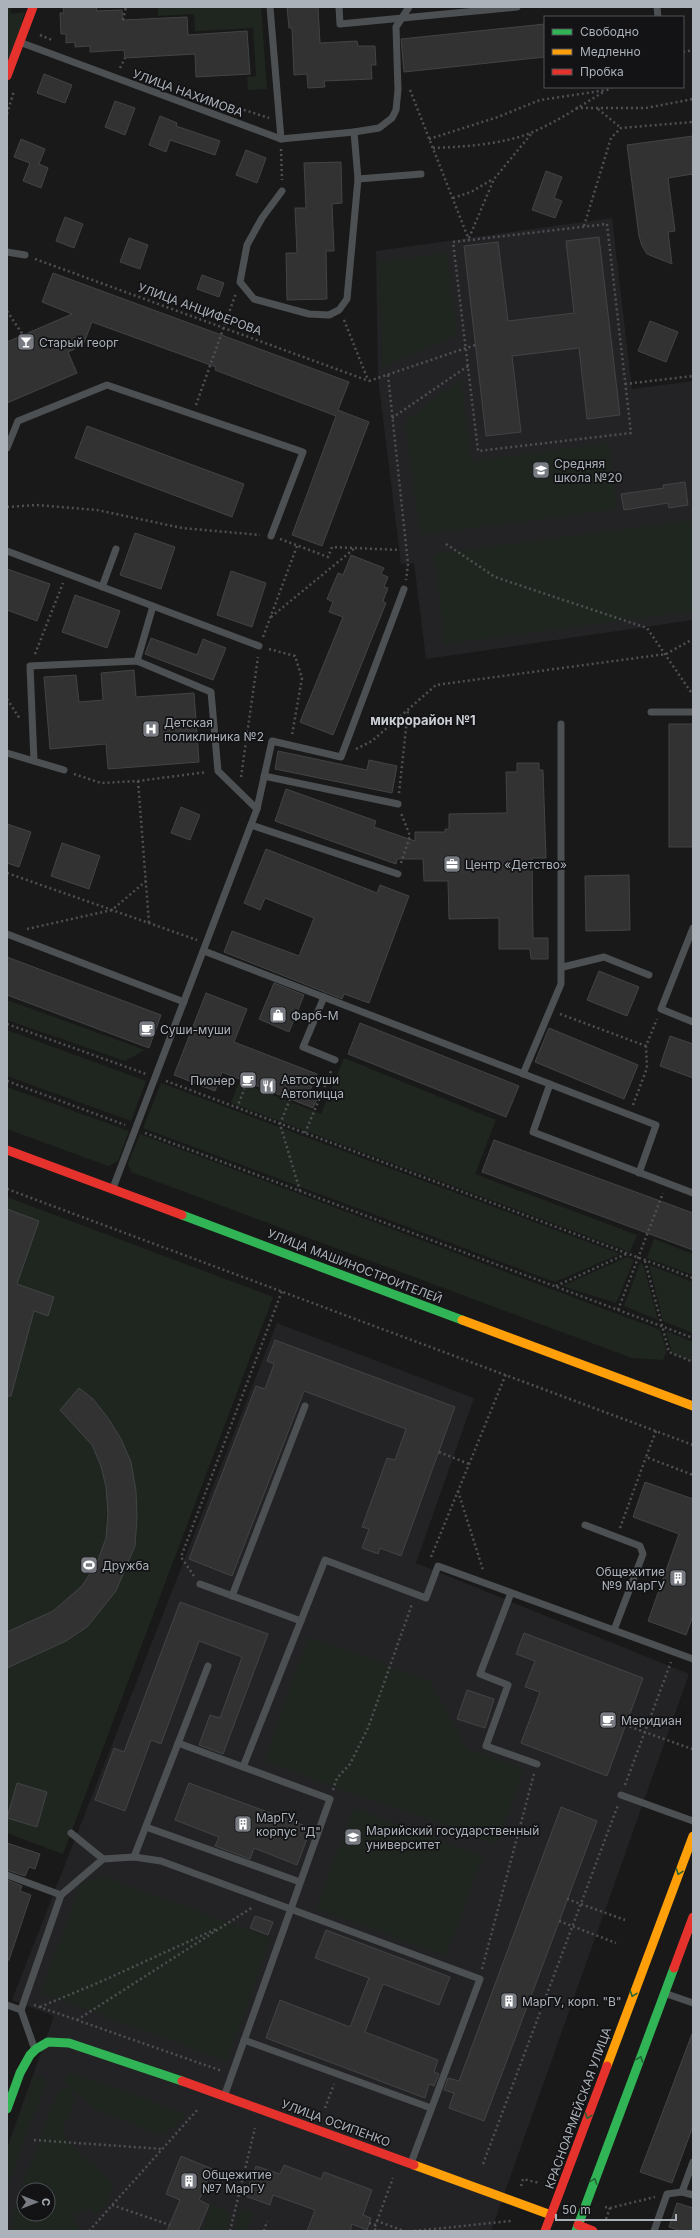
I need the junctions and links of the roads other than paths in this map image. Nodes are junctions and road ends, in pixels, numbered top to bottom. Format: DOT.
graph roads {
  1 [pos="33,7"];
  2 [pos="270,7"];
  3 [pos="338,7"];
  4 [pos="409,7"];
  5 [pos="517,7"];
  6 [pos="401,20"];
  7 [pos="20,42"];
  8 [pos="8,71"];
  9 [pos="354,132"];
  10 [pos="281,139"];
  11 [pos="421,174"];
  12 [pos="358,179"];
  13 [pos="282,191"];
  14 [pos="7,252"];
  15 [pos="25,255"];
  16 [pos="7,448"];
  17 [pos="271,536"];
  18 [pos="116,549"];
  19 [pos="7,551"];
  20 [pos="102,587"];
  21 [pos="404,589"];
  22 [pos="152,606"];
  23 [pos="259,646"];
  24 [pos="137,661"];
  25 [pos="651,712"];
  26 [pos="693,712"];
  27 [pos="561,724"];
  28 [pos="7,753"];
  29 [pos="34,761"];
  30 [pos="64,770"];
  31 [pos="264,776"];
  32 [pos="398,804"];
  33 [pos="257,809"];
  34 [pos="251,826"];
  35 [pos="398,874"];
  36 [pos="693,928"];
  37 [pos="7,934"];
  38 [pos="204,951"];
  39 [pos="563,967"];
  40 [pos="649,975"];
  41 [pos="324,997"];
  42 [pos="184,1002"];
  43 [pos="693,1022"];
  44 [pos="335,1060"];
  45 [pos="523,1074"];
  46 [pos="550,1084"];
  47 [pos="7,1150"];
  48 [pos="639,1172"];
  49 [pos="113,1188"];
  50 [pos="693,1193"];
  51 [pos="306,1406"];
  52 [pos="693,1406"];
  53 [pos="585,1525"];
  54 [pos="200,1584"];
  55 [pos="511,1593"];
  56 [pos="232,1596"];
  57 [pos="301,1621"];
  58 [pos="614,1630"];
  59 [pos="693,1659"];
  60 [pos="208,1666"];
  61 [pos="178,1743"];
  62 [pos="537,1764"];
  63 [pos="243,1767"];
  64 [pos="622,1795"];
  65 [pos="693,1821"];
  66 [pos="146,1827"];
  67 [pos="71,1833"];
  68 [pos="693,1836"];
  69 [pos="134,1857"];
  70 [pos="103,1859"];
  71 [pos="7,1875"];
  72 [pos="300,1882"];
  73 [pos="61,1895"];
  74 [pos="290,1910"];
  75 [pos="693,1917"];
  76 [pos="665,1993"];
  77 [pos="693,2003"];
  78 [pos="7,2005"];
  79 [pos="21,2010"];
  80 [pos="244,2040"];
  81 [pos="34,2049"];
  82 [pos="224,2095"];
  83 [pos="7,2107"];
  84 [pos="431,2108"];
  85 [pos="693,2162"];
  86 [pos="411,2163"];
  87 [pos="682,2192"];
  88 [pos="693,2195"];
  89 [pos="554,2216"];
  90 [pos="575,2226"];
  91 [pos="545,2231"];
  92 [pos="593,2231"];
  93 [pos="654,2231"];
  1 -- 7 [label="main road"];
  2 -- 10 [label="lane"];
  3 -- 6 [label="lane"];
  4 -- 6 [label="lane, УЛИЦА НАХИМОВА"];
  5 -- 6 [label="lane"];
  6 -- 9 [label="lane, УЛИЦА НАХИМОВА"];
  7 -- 8 [label="main road"];
  7 -- 10 [label="lane, УЛИЦА НАХИМОВА"];
  9 -- 10 [label="lane, УЛИЦА НАХИМОВА"];
  9 -- 12 [label="lane"];
  11 -- 12 [label="lane"];
  12 -- 13 [label="lane"];
  14 -- 15 [label="lane"];
  16 -- 17 [label="lane"];
  18 -- 20 [label="lane"];
  19 -- 20 [label="lane"];
  20 -- 22 [label="lane"];
  21 -- 31 [label="lane"];
  22 -- 23 [label="lane"];
  22 -- 24 [label="lane"];
  24 -- 29 [label="lane"];
  24 -- 33 [label="lane"];
  25 -- 26 [label="lane"];
  27 -- 39 [label="lane"];
  28 -- 29 [label="lane"];
  29 -- 30 [label="lane"];
  31 -- 32 [label="lane"];
  31 -- 33 [label="lane"];
  33 -- 34 [label="lane"];
  34 -- 35 [label="lane"];
  34 -- 38 [label="lane"];
  36 -- 43 [label="lane"];
  37 -- 42 [label="lane"];
  38 -- 41 [label="lane"];
  38 -- 42 [label="lane"];
  39 -- 40 [label="lane"];
  39 -- 45 [label="lane"];
  41 -- 44 [label="lane"];
  41 -- 45 [label="lane"];
  42 -- 49 [label="lane"];
  45 -- 46 [label="lane"];
  46 -- 48 [label="lane"];
  46 -- 48 [label="lane"];
  47 -- 49 [label="main road, УЛИЦА МАШИНОСТРОИТЕЛЕЙ"];
  48 -- 50 [label="lane"];
  49 -- 52 [label="main road, УЛИЦА МАШИНОСТРОИТЕЛЕЙ"];
  51 -- 56 [label="lane"];
  53 -- 58 [label="lane"];
  54 -- 56 [label="lane"];
  55 -- 57 [label="lane"];
  55 -- 58 [label="lane"];
  55 -- 62 [label="lane"];
  56 -- 57 [label="lane"];
  57 -- 63 [label="lane"];
  58 -- 59 [label="lane"];
  60 -- 61 [label="lane"];
  61 -- 63 [label="lane"];
  61 -- 66 [label="lane"];
  63 -- 72 [label="lane"];
  64 -- 65 [label="lane"];
  66 -- 69 [label="lane"];
  66 -- 72 [label="lane"];
  67 -- 70 [label="lane"];
  68 -- 89 [label="main road, КРАСНОАРМЕЙСКАЯ УЛИЦА, one-way"];
  69 -- 70 [label="lane"];
  69 -- 74 [label="lane"];
  70 -- 73 [label="lane"];
  71 -- 73 [label="lane"];
  72 -- 74 [label="lane"];
  73 -- 79 [label="lane"];
  74 -- 80 [label="lane"];
  74 -- 84 [label="lane"];
  75 -- 76 [label="main road"];
  76 -- 77 [label="lane"];
  90 -- 76 [label="main road, one-way"];
  78 -- 79 [label="lane"];
  79 -- 81 [label="lane"];
  80 -- 82 [label="lane"];
  80 -- 84 [label="lane"];
  81 -- 82 [label="main road, УЛИЦА ОСИПЕНКО"];
  81 -- 83 [label="main road"];
  82 -- 86 [label="main road, УЛИЦА ОСИПЕНКО"];
  84 -- 86 [label="lane"];
  85 -- 87 [label="lane"];
  86 -- 89 [label="main road, УЛИЦА ОСИПЕНКО"];
  87 -- 88 [label="lane"];
  87 -- 93 [label="lane"];
  89 -- 91 [label="main road, КРАСНОАРМЕЙСКАЯ УЛИЦА"];
  90 -- 92 [label="main road"];
}
